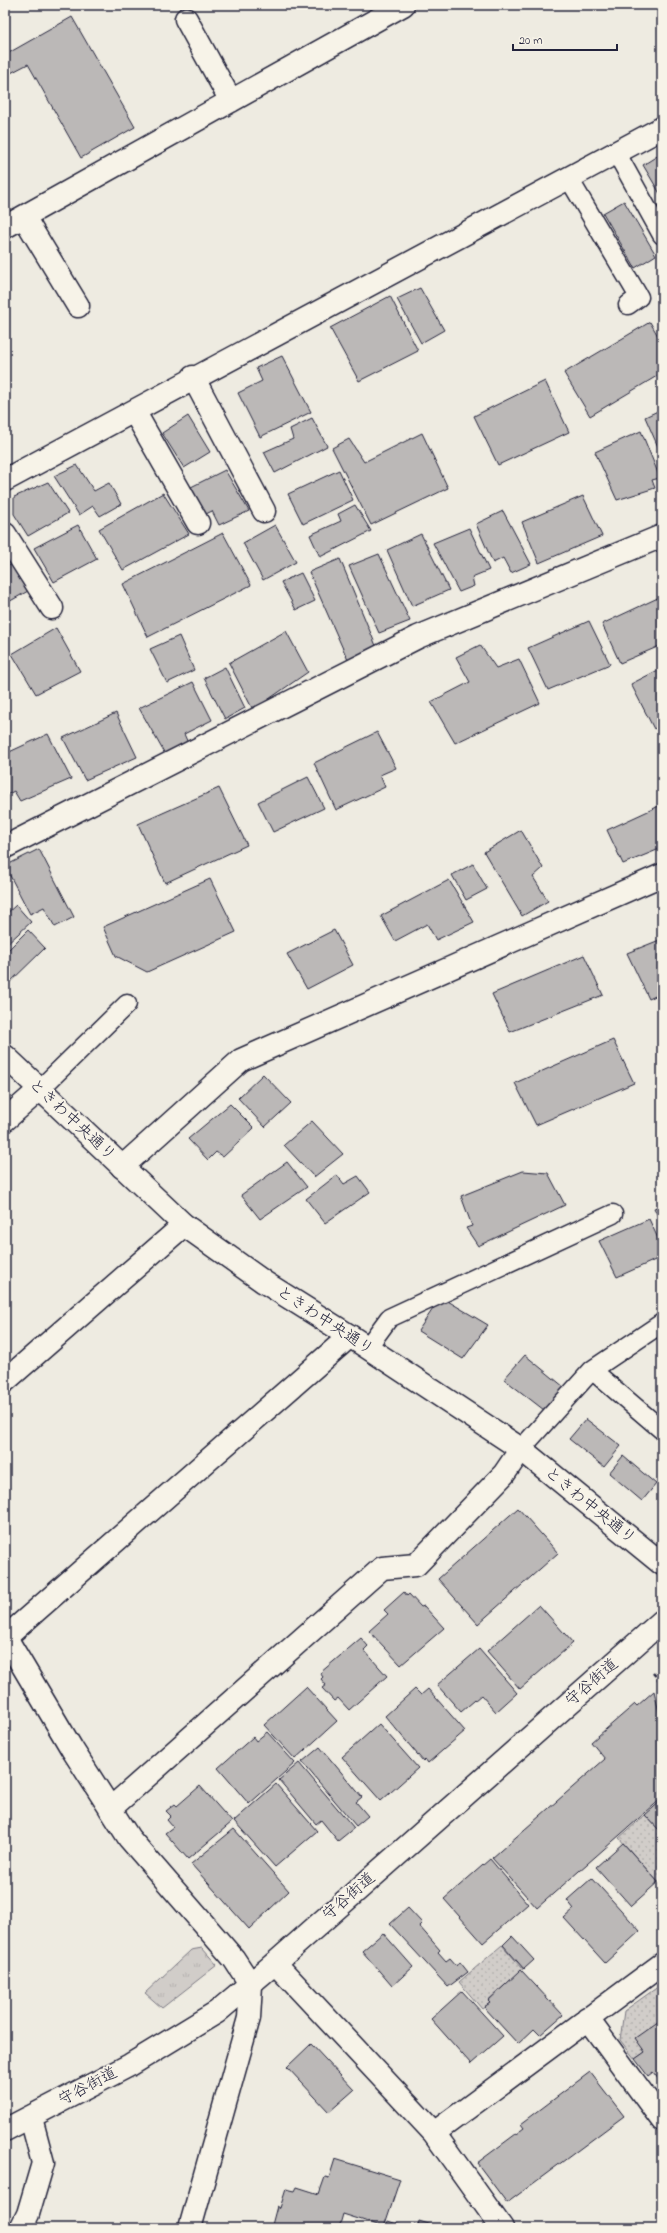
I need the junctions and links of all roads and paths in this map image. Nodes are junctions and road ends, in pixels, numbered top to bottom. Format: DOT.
graph roads {
  1 [pos="403,5"];
  2 [pos="186,19"];
  3 [pos="231,101"];
  4 [pos="662,128"];
  5 [pos="616,152"];
  6 [pos="568,177"];
  7 [pos="12,219"];
  8 [pos="662,235"];
  9 [pos="628,305"];
  10 [pos="78,306"];
  11 [pos="194,377"];
  12 [pos="134,410"];
  13 [pos="5,480"];
  14 [pos="264,511"];
  15 [pos="198,523"];
  16 [pos="5,534"];
  17 [pos="662,536"];
  18 [pos="52,608"];
  19 [pos="5,847"];
  20 [pos="662,875"];
  21 [pos="127,1004"];
  22 [pos="5,1056"];
  23 [pos="39,1090"];
  24 [pos="5,1120"];
  25 [pos="122,1167"];
  26 [pos="613,1214"];
  27 [pos="184,1225"];
  28 [pos="662,1323"];
  29 [pos="359,1342"];
  30 [pos="592,1370"];
  31 [pos="5,1381"];
  32 [pos="662,1430"];
  33 [pos="521,1449"];
  34 [pos="662,1564"];
  35 [pos="662,1620"];
  36 [pos="5,1637"];
  37 [pos="653,1673"];
  38 [pos="662,1695"];
  39 [pos="110,1809"];
  40 [pos="275,1963"];
  41 [pos="662,1964"];
  42 [pos="251,1984"];
  43 [pos="587,2018"];
  44 [pos="31,2118"];
  45 [pos="662,2120"];
  46 [pos="5,2130"];
  47 [pos="434,2133"];
  48 [pos="21,2228"];
  49 [pos="190,2228"];
  50 [pos="502,2228"];
  1 -- 3 [label="street"];
  2 -- 3 [label="street"];
  3 -- 7 [label="street"];
  4 -- 5 [label="street"];
  5 -- 6 [label="street"];
  5 -- 8 [label="lane"];
  6 -- 9 [label="lane"];
  6 -- 11 [label="street"];
  7 -- 10 [label="street"];
  11 -- 12 [label="street"];
  11 -- 14 [label="street"];
  12 -- 13 [label="street"];
  12 -- 15 [label="street"];
  16 -- 18 [label="street"];
  17 -- 19 [label="street"];
  20 -- 25 [label="street"];
  21 -- 23 [label="lane"];
  22 -- 23 [label="street, ときわ中央通り"];
  23 -- 24 [label="street"];
  23 -- 25 [label="street, ときわ中央通り"];
  25 -- 27 [label="street, ときわ中央通り"];
  26 -- 29 [label="lane"];
  27 -- 29 [label="street, ときわ中央通り"];
  27 -- 31 [label="street"];
  28 -- 30 [label="lane"];
  29 -- 33 [label="street, ときわ中央通り"];
  29 -- 36 [label="street"];
  30 -- 32 [label="lane"];
  30 -- 33 [label="lane"];
  33 -- 34 [label="street, ときわ中央通り"];
  33 -- 39 [label="street"];
  35 -- 40 [label="street, 守谷街道"];
  36 -- 39 [label="street"];
  37 -- 38 [label="path"];
  39 -- 42 [label="street"];
  40 -- 42 [label="street, 守谷街道"];
  40 -- 47 [label="street"];
  41 -- 43 [label="street"];
  42 -- 44 [label="street, 守谷街道"];
  42 -- 49 [label="street"];
  43 -- 45 [label="street"];
  43 -- 47 [label="street"];
  44 -- 46 [label="street, 守谷街道"];
  44 -- 48 [label="street"];
  47 -- 50 [label="street"];
}
